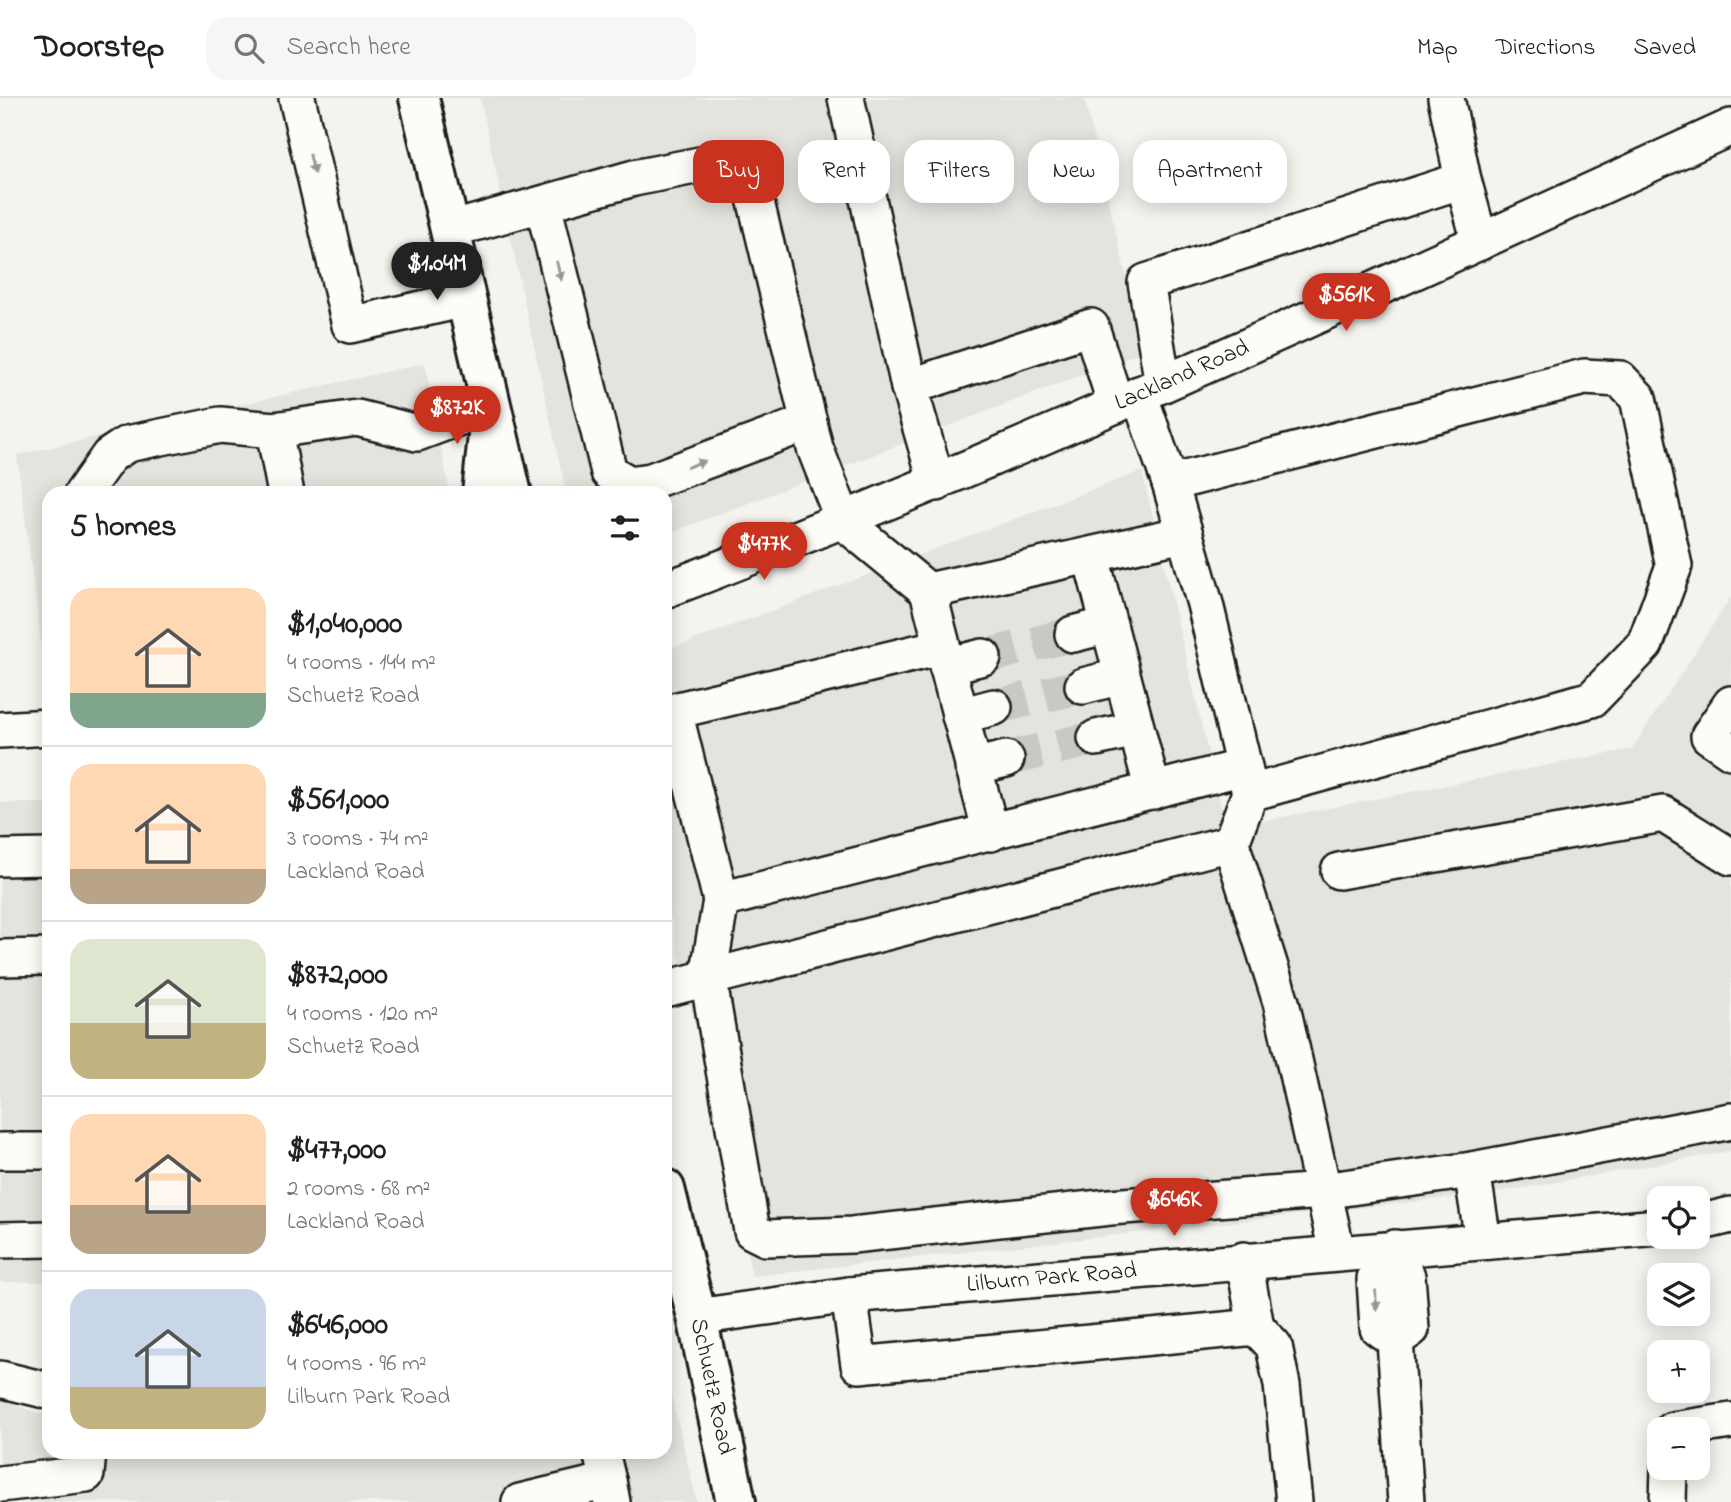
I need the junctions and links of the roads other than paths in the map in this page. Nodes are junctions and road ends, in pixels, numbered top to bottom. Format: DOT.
graph roads {
  1 [pos="296,98"];
  2 [pos="419,98"];
  3 [pos="846,98"];
  4 [pos="1446,98"];
  5 [pos="1731,127"];
  6 [pos="1463,180"];
  7 [pos="543,204"];
  8 [pos="450,230"];
  9 [pos="1480,242"];
  10 [pos="466,299"];
  11 [pos="909,387"];
  12 [pos="1139,394"];
  13 [pos="492,405"];
  14 [pos="808,422"];
  15 [pos="274,430"];
  16 [pos="937,483"];
  17 [pos="1170,483"];
  18 [pos="88,486"];
  19 [pos="284,486"];
  20 [pos="483,486"];
  21 [pos="510,486"];
  22 [pos="844,522"];
  23 [pos="1184,534"];
  24 [pos="1091,557"];
  25 [pos="672,587"];
  26 [pos="928,591"];
  27 [pos="1109,625"];
  28 [pos="1073,634"];
  29 [pos="944,657"];
  30 [pos="983,657"];
  31 [pos="1122,676"];
  32 [pos="1083,686"];
  33 [pos="1731,704"];
  34 [pos="994,707"];
  35 [pos="960,716"];
  36 [pos="42,727"];
  37 [pos="1136,729"];
  38 [pos="0,730"];
  39 [pos="1096,738"];
  40 [pos="1731,751"];
  41 [pos="1247,780"];
  42 [pos="1153,791"];
  43 [pos="991,833"];
  44 [pos="1231,843"];
  45 [pos="42,857"];
  46 [pos="1731,857"];
  47 [pos="0,858"];
  48 [pos="1339,871"];
  49 [pos="721,900"];
  50 [pos="42,957"];
  51 [pos="0,958"];
  52 [pos="708,976"];
  53 [pos="672,987"];
  54 [pos="1731,1121"];
  55 [pos="0,1151"];
  56 [pos="42,1151"];
  57 [pos="1472,1170"];
  58 [pos="1322,1191"];
  59 [pos="1731,1215"];
  60 [pos="1710,1220"];
  61 [pos="1647,1228"];
  62 [pos="42,1239"];
  63 [pos="0,1240"];
  64 [pos="1483,1241"];
  65 [pos="1337,1252"];
  66 [pos="1396,1254"];
  67 [pos="1244,1260"];
  68 [pos="673,1269"];
  69 [pos="849,1295"];
  70 [pos="697,1317"];
  71 [pos="1256,1327"];
  72 [pos="0,1379"];
  73 [pos="42,1389"];
  74 [pos="1731,1421"];
  75 [pos="1710,1424"];
  76 [pos="88,1476"];
  77 [pos="607,1478"];
  78 [pos="1669,1480"];
  79 [pos="0,1485"];
  80 [pos="520,1502"];
  81 [pos="735,1502"];
  82 [pos="1294,1502"];
  83 [pos="1406,1502"];
  84 [pos="1668,1502"];
  1 -- 10 [label="street, one-way"];
  2 -- 8 [label="main road"];
  3 -- 11 [label="street"];
  4 -- 6 [label="street"];
  5 -- 9 [label="street, Lackland Road"];
  6 -- 9 [label="street"];
  6 -- 12 [label="street"];
  7 -- 8 [label="street"];
  7 -- 14 [label="street"];
  7 -- 14 [label="street, one-way"];
  8 -- 10 [label="main road"];
  9 -- 12 [label="street, Lackland Road"];
  10 -- 13 [label="main road"];
  11 -- 12 [label="street"];
  11 -- 16 [label="street"];
  12 -- 16 [label="street, Lackland Road"];
  12 -- 17 [label="street"];
  13 -- 15 [label="street"];
  13 -- 20 [label="main road"];
  13 -- 21 [label="main road"];
  14 -- 22 [label="street"];
  15 -- 18 [label="street"];
  15 -- 19 [label="street"];
  16 -- 22 [label="street, Lackland Road"];
  17 -- 23 [label="street"];
  17 -- 41 [label="street"];
  22 -- 25 [label="street, Lackland Road"];
  22 -- 26 [label="street"];
  23 -- 24 [label="street"];
  23 -- 41 [label="street"];
  24 -- 26 [label="street"];
  24 -- 27 [label="street"];
  26 -- 29 [label="street"];
  27 -- 28 [label="street"];
  27 -- 31 [label="street"];
  29 -- 30 [label="street"];
  29 -- 35 [label="street"];
  29 -- 49 [label="street"];
  31 -- 32 [label="street"];
  31 -- 37 [label="street"];
  33 -- 40 [label="street"];
  34 -- 35 [label="street"];
  35 -- 43 [label="street"];
  36 -- 38 [label="street"];
  37 -- 39 [label="street"];
  37 -- 42 [label="street"];
  41 -- 42 [label="street"];
  41 -- 44 [label="street"];
  42 -- 43 [label="street"];
  43 -- 49 [label="street"];
  44 -- 52 [label="street"];
  44 -- 58 [label="street"];
  45 -- 47 [label="street"];
  46 -- 48 [label="street"];
  49 -- 52 [label="street"];
  50 -- 51 [label="street"];
  52 -- 53 [label="street"];
  52 -- 58 [label="street"];
  54 -- 57 [label="street"];
  55 -- 56 [label="street"];
  57 -- 58 [label="street"];
  57 -- 64 [label="street"];
  58 -- 65 [label="street"];
  59 -- 60 [label="street"];
  61 -- 64 [label="street, Lilburn Park Road"];
  62 -- 63 [label="street"];
  64 -- 66 [label="street, Lilburn Park Road"];
  65 -- 66 [label="street, Lilburn Park Road"];
  65 -- 67 [label="street, Lilburn Park Road"];
  66 -- 83 [label="street"];
  67 -- 69 [label="street, Lilburn Park Road"];
  67 -- 71 [label="street"];
  68 -- 70 [label="main road, Schuetz Road"];
  69 -- 70 [label="street, Lilburn Park Road"];
  69 -- 71 [label="street"];
  70 -- 81 [label="main road, Schuetz Road"];
  71 -- 82 [label="street"];
  72 -- 73 [label="street"];
  74 -- 75 [label="street"];
  76 -- 79 [label="street"];
  77 -- 80 [label="street"];
  78 -- 84 [label="street"];
}
